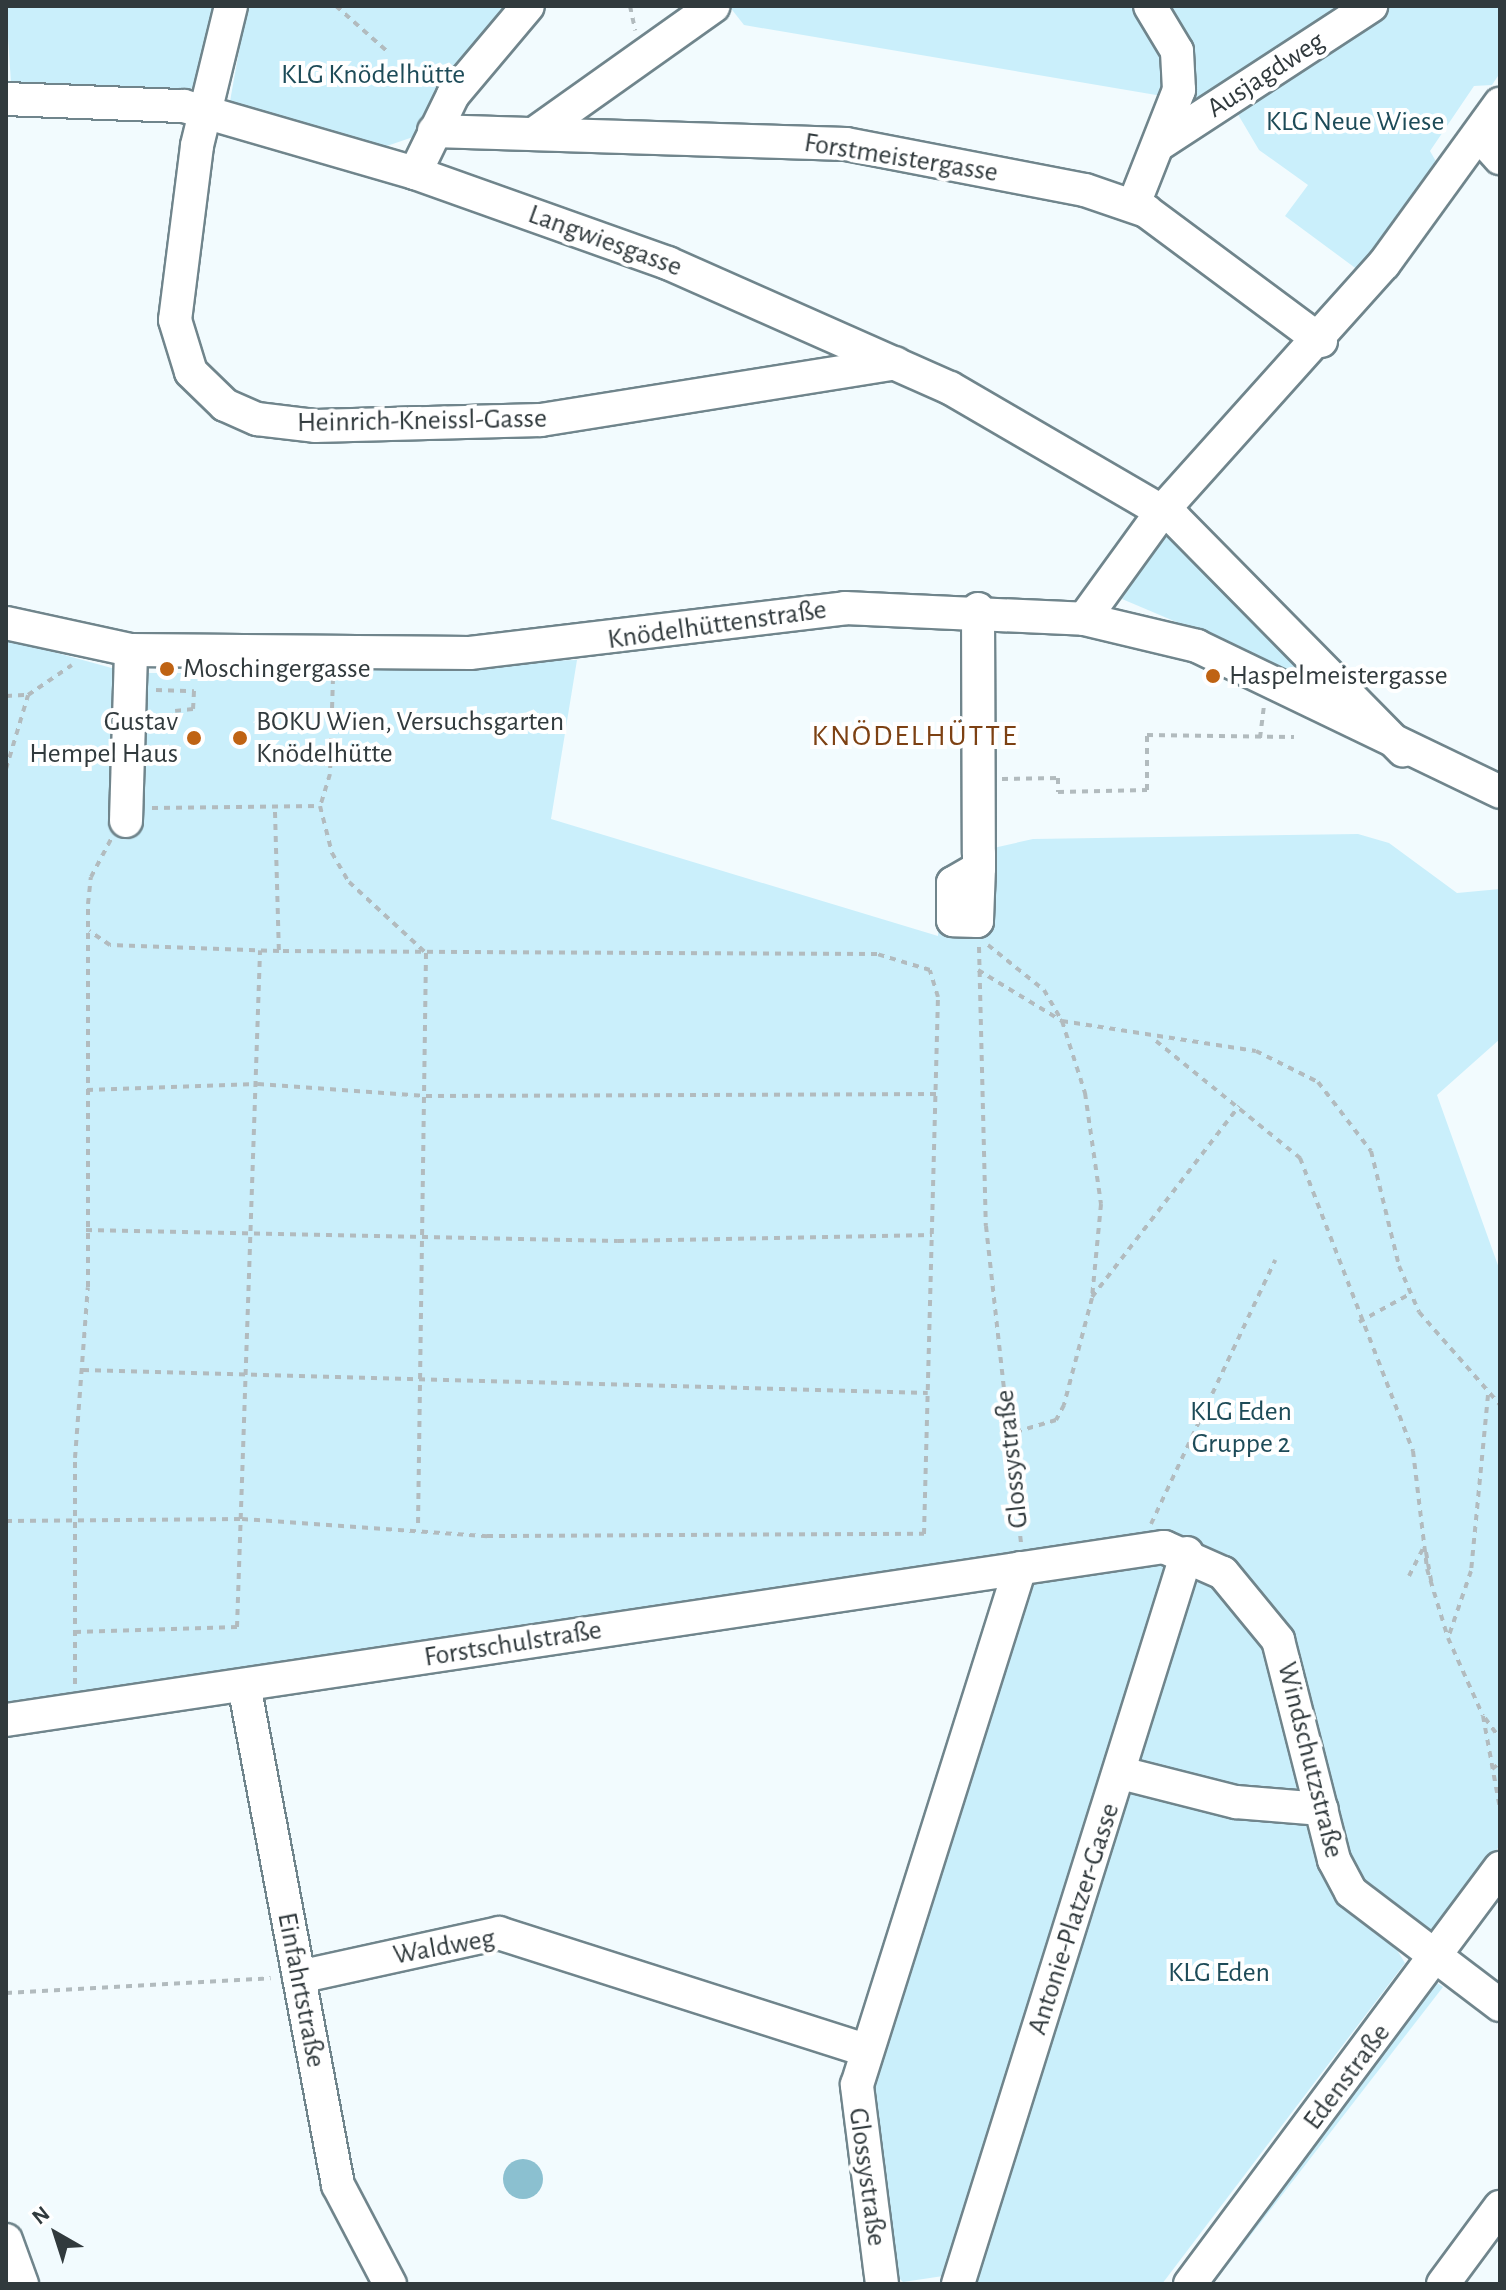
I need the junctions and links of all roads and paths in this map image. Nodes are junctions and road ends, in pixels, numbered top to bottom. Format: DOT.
graph roads {
  1 [pos="231,6"];
  2 [pos="336,6"];
  3 [pos="528,6"];
  4 [pos="714,6"];
  5 [pos="1150,6"];
  6 [pos="1371,6"];
  7 [pos="388,52"];
  8 [pos="6,99"];
  9 [pos="1500,104"];
  10 [pos="205,111"];
  11 [pos="434,131"];
  12 [pos="535,133"];
  13 [pos="1161,143"];
  14 [pos="1490,147"];
  15 [pos="415,173"];
  16 [pos="1134,204"];
  17 [pos="1321,341"];
  18 [pos="895,363"];
  19 [pos="1163,510"];
  20 [pos="978,609"];
  21 [pos="1084,619"];
  22 [pos="6,623"];
  23 [pos="115,648"];
  24 [pos="334,652"];
  25 [pos="130,689"];
  26 [pos="28,695"];
  27 [pos="6,696"];
  28 [pos="175,711"];
  29 [pos="1294,737"];
  30 [pos="1403,750"];
  31 [pos="6,769"];
  32 [pos="978,780"];
  33 [pos="1500,792"];
  34 [pos="320,806"];
  35 [pos="275,812"];
  36 [pos="126,821"];
  37 [pos="978,927"];
  38 [pos="89,931"];
  39 [pos="260,950"];
  40 [pos="279,951"];
  41 [pos="426,953"];
  42 [pos="978,970"];
  43 [pos="1062,1021"];
  44 [pos="1154,1040"];
  45 [pos="258,1084"];
  46 [pos="86,1090"];
  47 [pos="936,1094"];
  48 [pos="426,1096"];
  49 [pos="1239,1106"];
  50 [pos="86,1230"];
  51 [pos="426,1232"];
  52 [pos="932,1235"];
  53 [pos="253,1236"];
  54 [pos="1275,1260"];
  55 [pos="1410,1294"];
  56 [pos="1092,1298"];
  57 [pos="1359,1322"];
  58 [pos="82,1369"];
  59 [pos="247,1377"];
  60 [pos="421,1381"];
  61 [pos="928,1393"];
  62 [pos="1488,1395"];
  63 [pos="1500,1405"];
  64 [pos="1009,1434"];
  65 [pos="242,1519"];
  66 [pos="6,1521"];
  67 [pos="76,1521"];
  68 [pos="418,1530"];
  69 [pos="1424,1546"];
  70 [pos="1139,1548"];
  71 [pos="1187,1553"];
  72 [pos="1020,1568"];
  73 [pos="1409,1576"];
  74 [pos="75,1632"];
  75 [pos="1448,1638"];
  76 [pos="244,1685"];
  77 [pos="62,1693"];
  78 [pos="1483,1716"];
  79 [pos="6,1720"];
  80 [pos="1500,1739"];
  81 [pos="1500,1763"];
  82 [pos="1492,1769"];
  83 [pos="1121,1773"];
  84 [pos="1322,1809"];
  85 [pos="1500,1809"];
  86 [pos="1500,1868"];
  87 [pos="1437,1958"];
  88 [pos="299,1977"];
  89 [pos="6,1993"];
  90 [pos="1500,2005"];
  91 [pos="866,2050"];
  92 [pos="1500,2207"];
  93 [pos="6,2240"];
  94 [pos="22,2284"];
  95 [pos="390,2284"];
  96 [pos="882,2284"];
  97 [pos="958,2284"];
  98 [pos="1190,2284"];
  99 [pos="1443,2284"];
  1 -- 10 [label="street, Heinrich-Kneissl-Gasse"];
  2 -- 7 [label="path"];
  3 -- 11 [label="street"];
  4 -- 12 [label="street"];
  5 -- 13 [label="street"];
  6 -- 13 [label="street, Ausjagdweg"];
  8 -- 10 [label="street, Langwiesgasse"];
  9 -- 14 [label="street"];
  10 -- 15 [label="street, Langwiesgasse"];
  10 -- 18 [label="street, Heinrich-Kneissl-Gasse"];
  11 -- 12 [label="street, Forstmeistergasse"];
  11 -- 15 [label="street"];
  12 -- 16 [label="street, Forstmeistergasse"];
  13 -- 16 [label="street"];
  14 -- 17 [label="street"];
  15 -- 18 [label="street, Langwiesgasse"];
  16 -- 17 [label="street, Forstmeistergasse"];
  17 -- 19 [label="street"];
  18 -- 19 [label="street, Langwiesgasse"];
  19 -- 21 [label="street"];
  19 -- 30 [label="street, Knödelhüttenstraße"];
  20 -- 21 [label="street, Knödelhüttenstraße"];
  20 -- 24 [label="street, Knödelhüttenstraße"];
  20 -- 32 [label="street"];
  21 -- 30 [label="street, Knödelhüttenstraße"];
  22 -- 23 [label="street, Knödelhüttenstraße"];
  23 -- 24 [label="street, Knödelhüttenstraße"];
  23 -- 25 [label="street"];
  23 -- 26 [label="path"];
  24 -- 34 [label="path"];
  25 -- 28 [label="path"];
  25 -- 36 [label="street"];
  26 -- 27 [label="path"];
  26 -- 31 [label="path"];
  29 -- 32 [label="path"];
  30 -- 33 [label="street, Knödelhüttenstraße"];
  32 -- 37 [label="street"];
  34 -- 35 [label="path"];
  34 -- 41 [label="path"];
  35 -- 36 [label="path"];
  35 -- 40 [label="path"];
  36 -- 38 [label="path"];
  37 -- 42 [label="path, Glossystraße"];
  37 -- 43 [label="path"];
  38 -- 39 [label="path"];
  38 -- 46 [label="path"];
  39 -- 40 [label="path"];
  39 -- 45 [label="path"];
  40 -- 41 [label="path"];
  41 -- 47 [label="path"];
  41 -- 48 [label="path"];
  42 -- 43 [label="path"];
  42 -- 64 [label="path, Glossystraße"];
  43 -- 44 [label="path"];
  43 -- 56 [label="path"];
  44 -- 49 [label="path"];
  44 -- 55 [label="path"];
  45 -- 46 [label="path"];
  45 -- 48 [label="path"];
  45 -- 53 [label="path"];
  46 -- 50 [label="path"];
  47 -- 48 [label="path"];
  47 -- 52 [label="path"];
  48 -- 51 [label="path"];
  49 -- 56 [label="path"];
  49 -- 57 [label="path"];
  50 -- 53 [label="path"];
  50 -- 58 [label="path"];
  51 -- 52 [label="path"];
  51 -- 53 [label="path"];
  51 -- 60 [label="path"];
  52 -- 61 [label="path"];
  53 -- 59 [label="path"];
  54 -- 70 [label="path"];
  55 -- 57 [label="path"];
  55 -- 62 [label="path"];
  56 -- 64 [label="path"];
  57 -- 69 [label="path"];
  58 -- 59 [label="path"];
  58 -- 67 [label="path"];
  59 -- 60 [label="path"];
  59 -- 65 [label="path"];
  60 -- 61 [label="path"];
  60 -- 68 [label="path"];
  61 -- 68 [label="path"];
  62 -- 63 [label="path"];
  62 -- 75 [label="path"];
  64 -- 72 [label="path, Glossystraße"];
  65 -- 67 [label="path"];
  65 -- 68 [label="path"];
  65 -- 74 [label="path"];
  66 -- 67 [label="path"];
  67 -- 74 [label="path"];
  69 -- 73 [label="path"];
  69 -- 75 [label="path"];
  70 -- 71 [label="street, Windschutzstraße"];
  70 -- 72 [label="street, Windschutzstraße"];
  71 -- 83 [label="street, Antonie-Platzer-Gasse"];
  71 -- 84 [label="street, Windschutzstraße"];
  72 -- 76 [label="street, Forstschulstraße"];
  72 -- 91 [label="street, Glossystraße"];
  74 -- 77 [label="path"];
  75 -- 78 [label="path"];
  76 -- 79 [label="street, Forstschulstraße"];
  76 -- 88 [label="street, Einfahrtstraße"];
  78 -- 80 [label="path"];
  78 -- 82 [label="path"];
  81 -- 82 [label="path"];
  82 -- 85 [label="path"];
  83 -- 84 [label="street"];
  83 -- 97 [label="street, Antonie-Platzer-Gasse"];
  84 -- 87 [label="street, Windschutzstraße"];
  86 -- 87 [label="street, Edenstraße"];
  87 -- 90 [label="street, Windschutzstraße"];
  87 -- 98 [label="street, Edenstraße"];
  88 -- 89 [label="path"];
  88 -- 91 [label="street, Waldweg"];
  88 -- 95 [label="street, Einfahrtstraße"];
  91 -- 96 [label="street, Glossystraße"];
  92 -- 99 [label="street"];
  93 -- 94 [label="street"];
}
